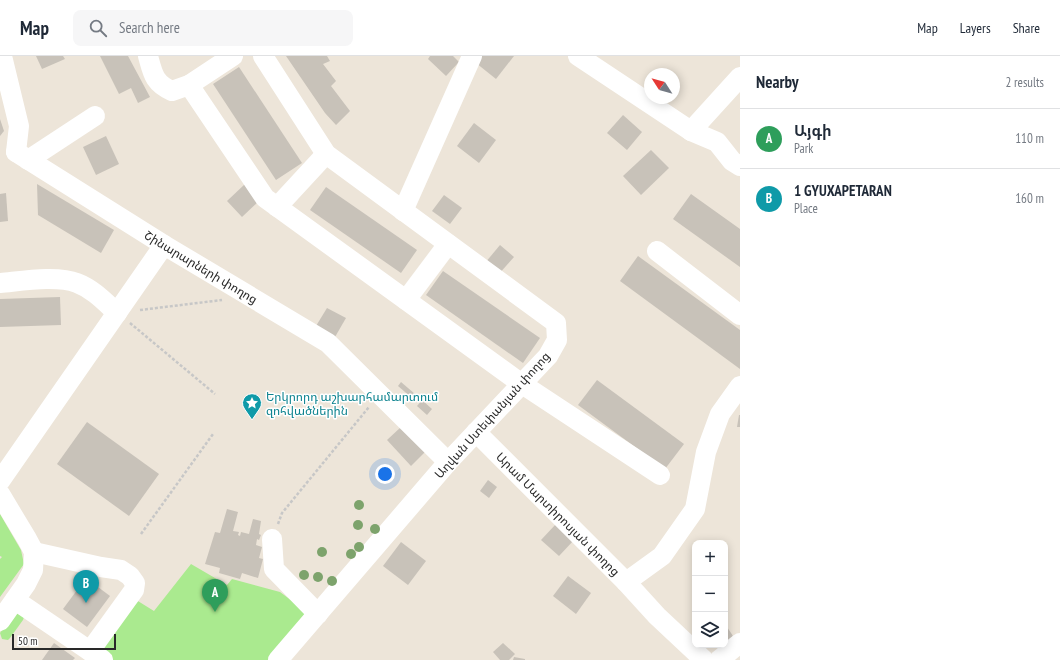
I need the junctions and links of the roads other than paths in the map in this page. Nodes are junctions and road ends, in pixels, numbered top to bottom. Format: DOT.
graph roads {
  1 [pos="2,56"];
  2 [pos="148,56"];
  3 [pos="233,56"];
  4 [pos="263,56"];
  5 [pos="472,56"];
  6 [pos="578,56"];
  7 [pos="740,77"];
  8 [pos="189,85"];
  9 [pos="95,116"];
  10 [pos="691,131"];
  11 [pos="326,154"];
  12 [pos="15,155"];
  13 [pos="740,166"];
  14 [pos="277,207"];
  15 [pos="403,211"];
  16 [pos="448,244"];
  17 [pos="164,245"];
  18 [pos="657,252"];
  19 [pos="0,282"];
  20 [pos="406,300"];
  21 [pos="117,313"];
  22 [pos="740,315"];
  23 [pos="522,384"];
  24 [pos="740,386"];
  25 [pos="476,432"];
  26 [pos="448,462"];
  27 [pos="660,475"];
  28 [pos="0,481"];
  29 [pos="0,494"];
  30 [pos="272,539"];
  31 [pos="34,552"];
  32 [pos="626,582"];
  33 [pos="15,600"];
  34 [pos="318,614"];
  35 [pos="0,621"];
  36 [pos="740,643"];
  37 [pos="96,656"];
  38 [pos="278,660"];
  39 [pos="704,660"];
  40 [pos="719,660"];
  1 -- 12 [label="street"];
  2 -- 8 [label="street"];
  3 -- 8 [label="street"];
  4 -- 11 [label="street, Աղվան Ստեփանյան փողոց"];
  5 -- 15 [label="street"];
  6 -- 10 [label="street"];
  7 -- 10 [label="street"];
  8 -- 14 [label="street"];
  9 -- 12 [label="street"];
  10 -- 13 [label="street"];
  11 -- 14 [label="street"];
  11 -- 15 [label="street, Աղվան Ստեփանյան փողոց"];
  12 -- 17 [label="street, Շինարարների փողոց"];
  14 -- 20 [label="street"];
  15 -- 16 [label="street, Աղվան Ստեփանյան փողոց"];
  16 -- 20 [label="street"];
  16 -- 23 [label="street, Աղվան Ստեփանյան փողոց"];
  17 -- 21 [label="street"];
  17 -- 26 [label="street, Շինարարների փողոց"];
  18 -- 22 [label="street"];
  19 -- 21 [label="street"];
  20 -- 23 [label="street"];
  21 -- 28 [label="street"];
  23 -- 25 [label="street, Աղվան Ստեփանյան փողոց"];
  23 -- 27 [label="street"];
  24 -- 32 [label="street, Արամ Մարտիրոսյան փողոց"];
  25 -- 26 [label="street, Աղվան Ստեփանյան փողոց"];
  25 -- 32 [label="street, Արամ Մարտիրոսյան փողոց"];
  26 -- 34 [label="street, Աղվան Ստեփանյան փողոց"];
  29 -- 31 [label="street"];
  30 -- 34 [label="street"];
  31 -- 33 [label="street"];
  31 -- 37 [label="street"];
  32 -- 39 [label="street"];
  33 -- 35 [label="street"];
  33 -- 37 [label="street"];
  34 -- 38 [label="street, Աղվան Ստեփանյան փողոց"];
  36 -- 40 [label="street"];
}
